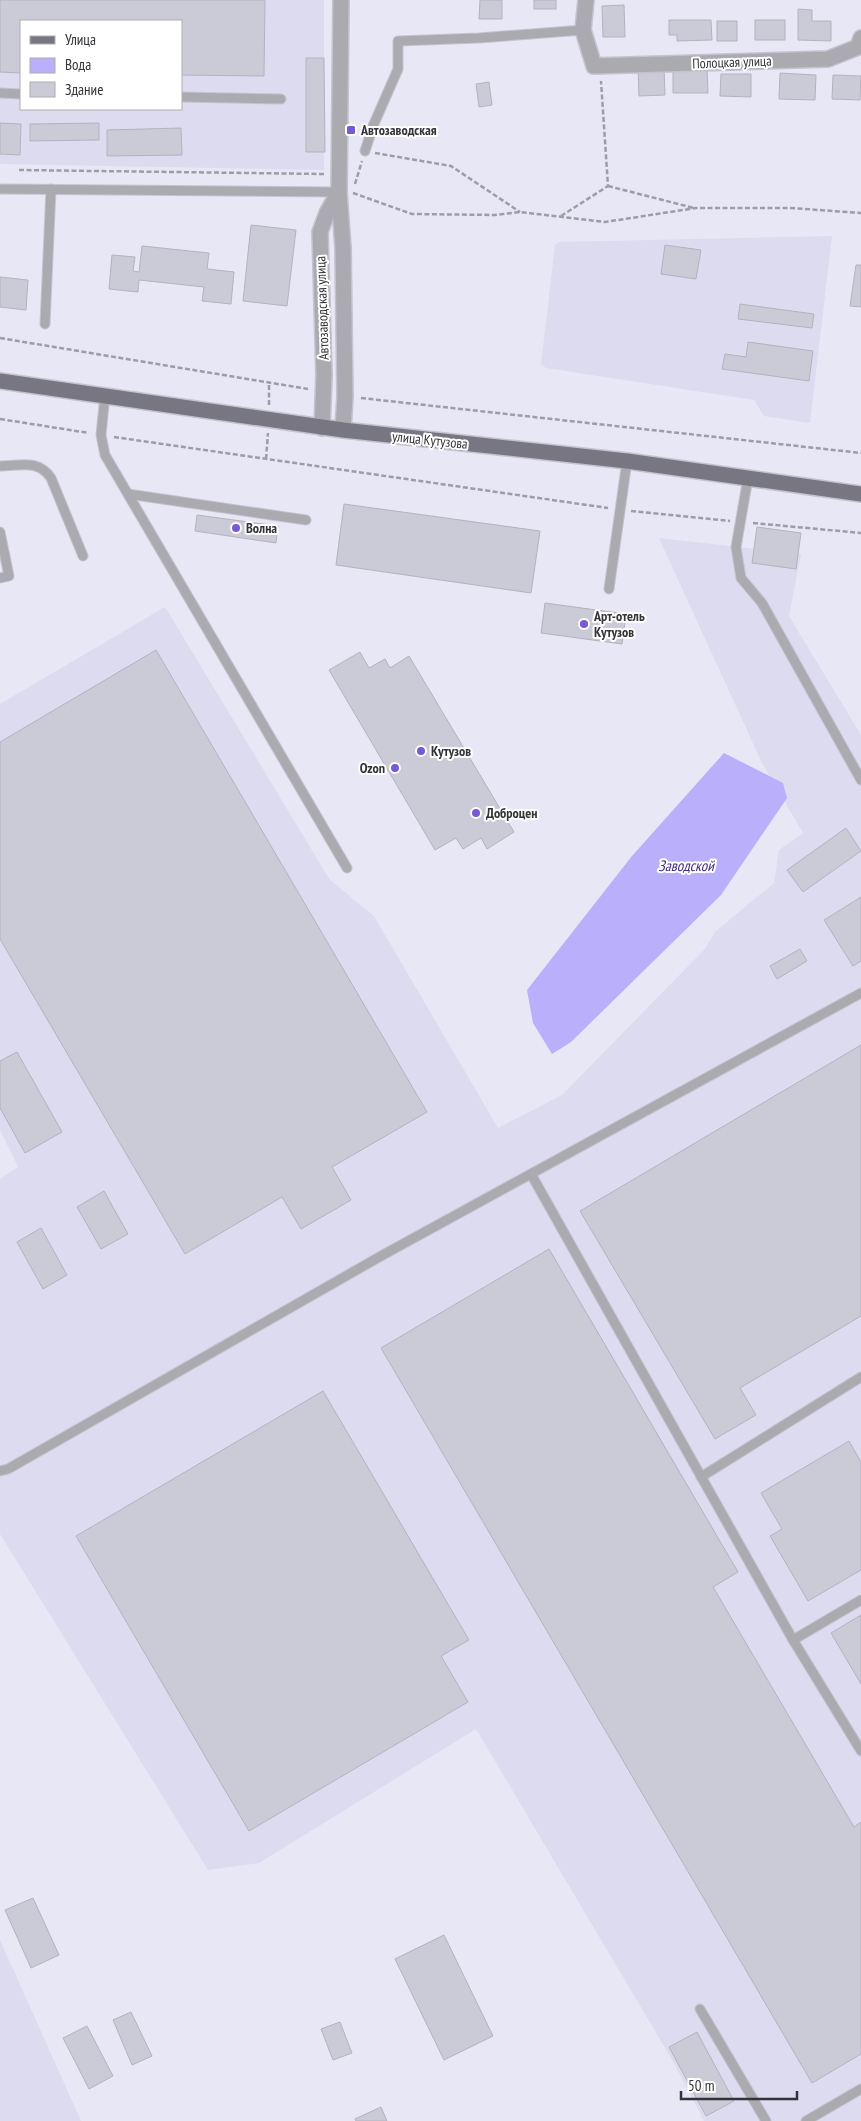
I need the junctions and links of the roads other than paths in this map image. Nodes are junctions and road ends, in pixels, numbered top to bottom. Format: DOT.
graph roads {
  1 [pos="341,0"];
  2 [pos="586,0"];
  3 [pos="583,30"];
  4 [pos="861,38"];
  5 [pos="0,93"];
  6 [pos="20,94"];
  7 [pos="182,97"];
  8 [pos="282,99"];
  9 [pos="365,151"];
  10 [pos="0,189"];
  11 [pos="51,189"];
  12 [pos="346,193"];
  13 [pos="44,324"];
  14 [pos="0,381"];
  15 [pos="105,395"];
  16 [pos="322,428"];
  17 [pos="343,430"];
  18 [pos="626,462"];
  19 [pos="0,466"];
  20 [pos="748,478"];
  21 [pos="128,494"];
  22 [pos="861,494"];
  23 [pos="306,520"];
  24 [pos="0,532"];
  25 [pos="1,543"];
  26 [pos="83,556"];
  27 [pos="0,578"];
  28 [pos="609,589"];
  29 [pos="861,780"];
  30 [pos="347,868"];
  31 [pos="861,993"];
  32 [pos="531,1174"];
  33 [pos="861,1377"];
  34 [pos="0,1471"];
  35 [pos="701,1477"];
  36 [pos="861,1600"];
  37 [pos="793,1640"];
  38 [pos="861,1752"];
  39 [pos="700,2009"];
  40 [pos="861,2089"];
  41 [pos="766,2121"];
  42 [pos="806,2121"];
  1 -- 12 [label="street, Автозаводская улица"];
  2 -- 3 [label="street"];
  3 -- 4 [label="street, Полоцкая улица"];
  3 -- 9 [label="lane"];
  5 -- 6 [label="lane"];
  7 -- 8 [label="lane"];
  10 -- 11 [label="lane"];
  11 -- 12 [label="lane"];
  11 -- 13 [label="lane"];
  12 -- 16 [label="street, Автозаводская улица"];
  12 -- 17 [label="street, Автозаводская улица"];
  14 -- 15 [label="main road, улица Кутузова"];
  15 -- 16 [label="main road, улица Кутузова"];
  15 -- 21 [label="lane"];
  16 -- 17 [label="main road, улица Кутузова"];
  17 -- 18 [label="main road, улица Кутузова"];
  18 -- 20 [label="main road, улица Кутузова"];
  18 -- 28 [label="lane"];
  19 -- 26 [label="lane"];
  20 -- 22 [label="main road, улица Кутузова"];
  20 -- 29 [label="lane"];
  21 -- 23 [label="lane"];
  21 -- 30 [label="lane"];
  24 -- 25 [label="lane"];
  25 -- 27 [label="lane"];
  31 -- 32 [label="lane"];
  32 -- 34 [label="lane"];
  32 -- 35 [label="lane"];
  33 -- 35 [label="lane"];
  35 -- 37 [label="lane"];
  36 -- 37 [label="lane"];
  37 -- 38 [label="lane"];
  39 -- 41 [label="lane"];
  40 -- 42 [label="lane"];
}
